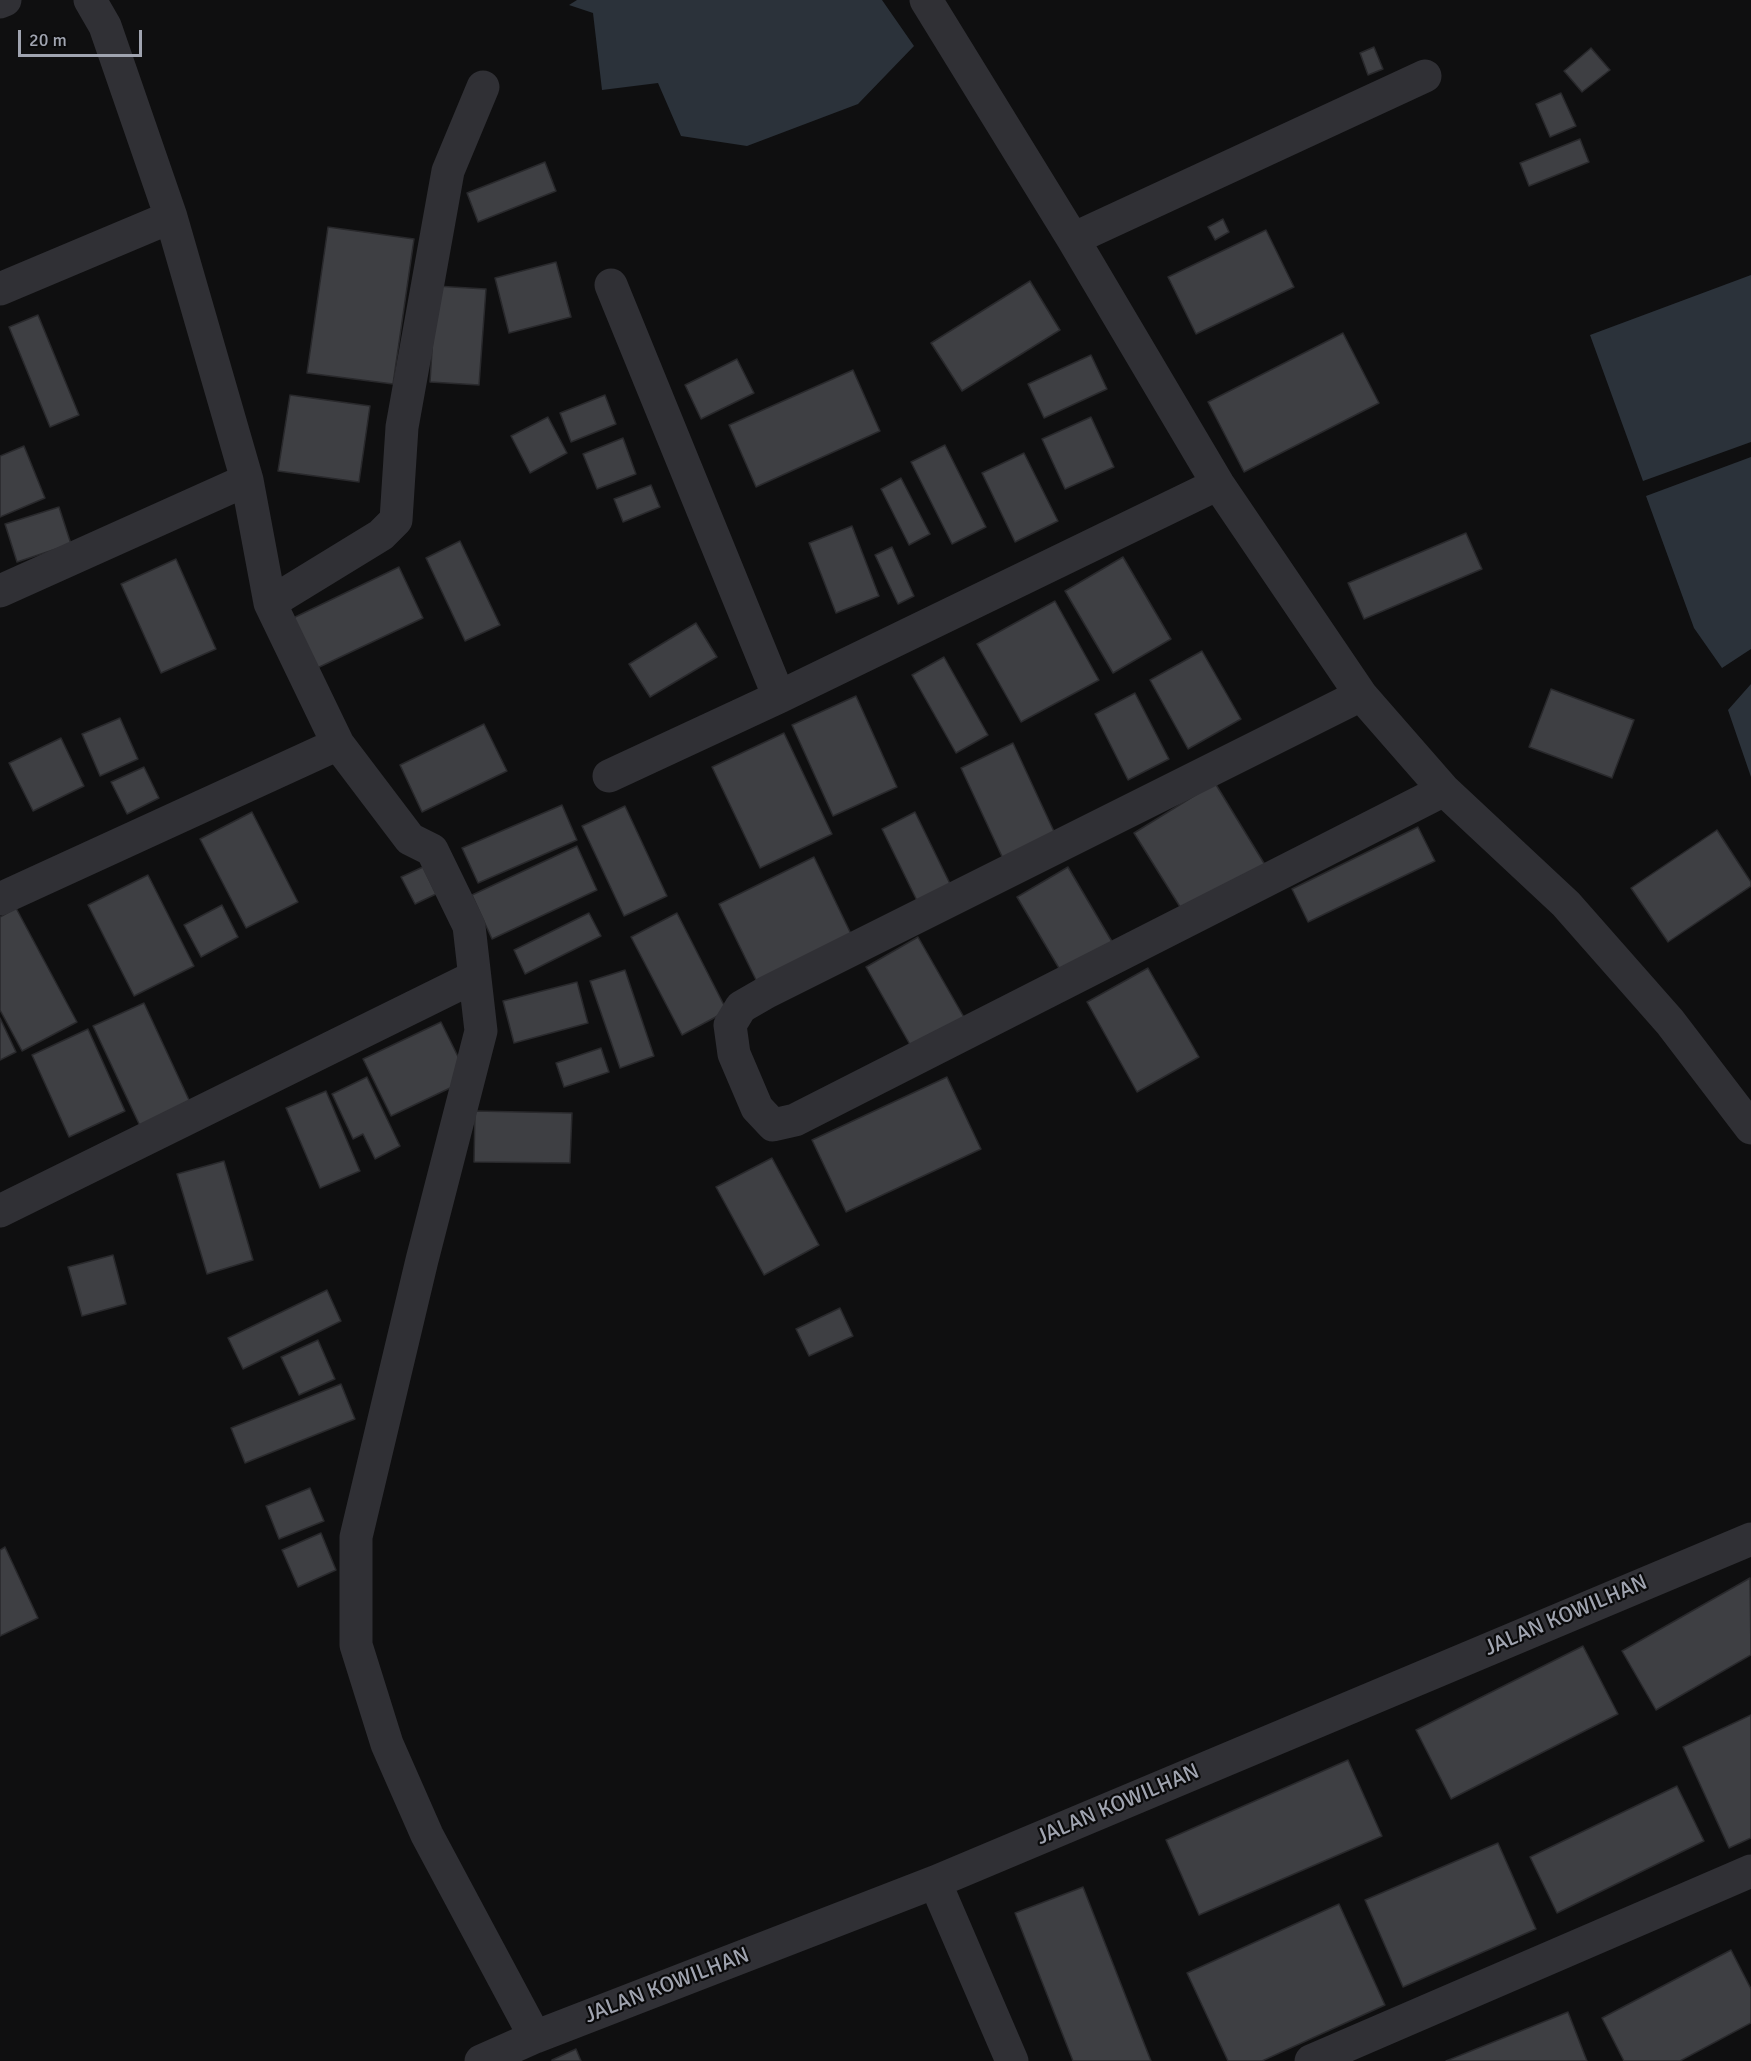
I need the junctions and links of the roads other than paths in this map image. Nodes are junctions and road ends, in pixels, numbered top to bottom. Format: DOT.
graph roads {
  1 [pos="5,0"];
  2 [pos="90,0"];
  3 [pos="927,0"];
  4 [pos="0,2"];
  5 [pos="1425,76"];
  6 [pos="483,87"];
  7 [pos="171,217"];
  8 [pos="1072,239"];
  9 [pos="611,285"];
  10 [pos="0,289"];
  11 [pos="247,480"];
  12 [pos="1218,484"];
  13 [pos="0,591"];
  14 [pos="270,603"];
  15 [pos="1360,696"];
  16 [pos="779,697"];
  17 [pos="338,744"];
  18 [pos="609,776"];
  19 [pos="1444,790"];
  20 [pos="0,899"];
  21 [pos="474,977"];
  22 [pos="1751,1128"];
  23 [pos="0,1211"];
  24 [pos="1750,1538"];
  25 [pos="1751,1871"];
  26 [pos="935,1882"];
  27 [pos="535,2037"];
  28 [pos="481,2061"];
  29 [pos="1012,2061"];
  30 [pos="1311,2061"];
  1 -- 4 [label="street"];
  2 -- 7 [label="street"];
  3 -- 8 [label="street"];
  5 -- 8 [label="street"];
  6 -- 14 [label="street"];
  7 -- 10 [label="street"];
  7 -- 11 [label="street"];
  8 -- 12 [label="street"];
  9 -- 16 [label="street"];
  11 -- 13 [label="street"];
  11 -- 14 [label="street"];
  12 -- 15 [label="street"];
  12 -- 16 [label="street"];
  14 -- 17 [label="street"];
  15 -- 19 [label="street"];
  15 -- 19 [label="street"];
  16 -- 18 [label="street"];
  17 -- 20 [label="street"];
  17 -- 21 [label="street"];
  19 -- 22 [label="street"];
  21 -- 23 [label="street"];
  21 -- 27 [label="street"];
  24 -- 26 [label="street, JALAN KOWILHAN"];
  25 -- 30 [label="street"];
  26 -- 27 [label="street, JALAN KOWILHAN"];
  26 -- 29 [label="street"];
  27 -- 28 [label="street, JALAN KOWILHAN"];
}
